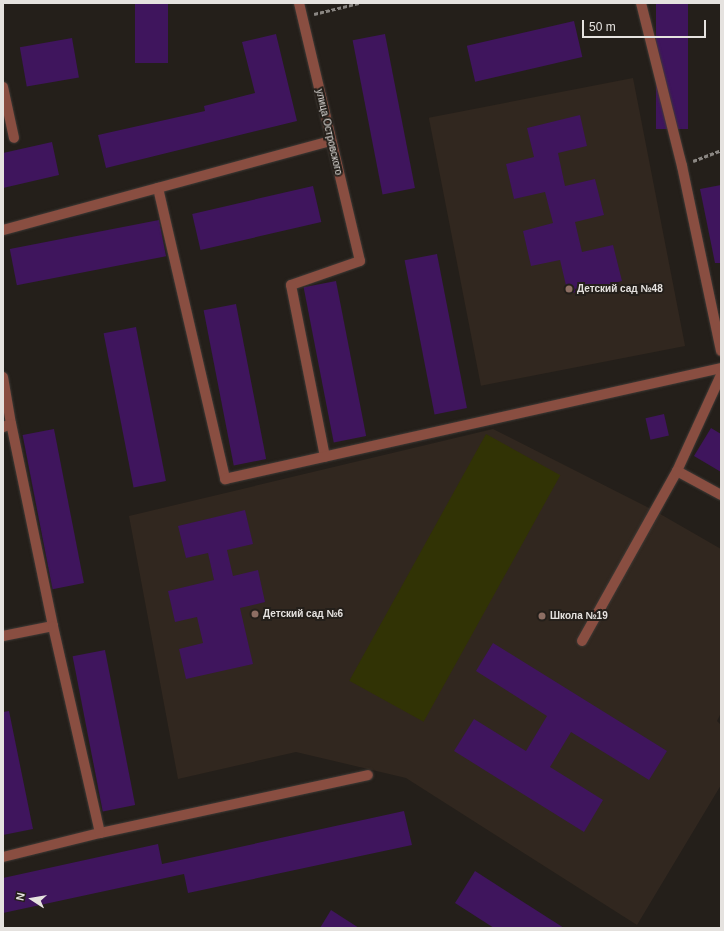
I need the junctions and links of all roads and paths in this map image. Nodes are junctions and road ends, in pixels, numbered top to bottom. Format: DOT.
graph roads {
  1 [pos="299,3"];
  2 [pos="359,3"];
  3 [pos="641,3"];
  4 [pos="302,17"];
  5 [pos="3,87"];
  6 [pos="14,138"];
  7 [pos="332,141"];
  8 [pos="721,150"];
  9 [pos="682,166"];
  10 [pos="158,188"];
  11 [pos="3,230"];
  12 [pos="721,351"];
  13 [pos="721,368"];
  14 [pos="721,375"];
  15 [pos="3,377"];
  16 [pos="7,425"];
  17 [pos="325,457"];
  18 [pos="677,471"];
  19 [pos="721,495"];
  20 [pos="54,626"];
  21 [pos="3,636"];
  22 [pos="582,641"];
  23 [pos="368,775"];
  24 [pos="100,834"];
  25 [pos="3,857"];
  1 -- 4 [label="lane, улица Островского"];
  2 -- 4 [label="path"];
  3 -- 9 [label="lane"];
  4 -- 7 [label="lane, улица Островского"];
  5 -- 6 [label="lane"];
  7 -- 10 [label="lane"];
  7 -- 17 [label="lane, улица Островского"];
  8 -- 9 [label="path"];
  9 -- 12 [label="lane"];
  10 -- 11 [label="lane"];
  10 -- 17 [label="lane"];
  13 -- 17 [label="lane"];
  14 -- 18 [label="lane"];
  15 -- 16 [label="lane"];
  16 -- 20 [label="lane"];
  18 -- 19 [label="lane"];
  18 -- 22 [label="lane"];
  20 -- 21 [label="lane"];
  20 -- 24 [label="lane"];
  23 -- 24 [label="lane"];
  24 -- 25 [label="lane"];
}
